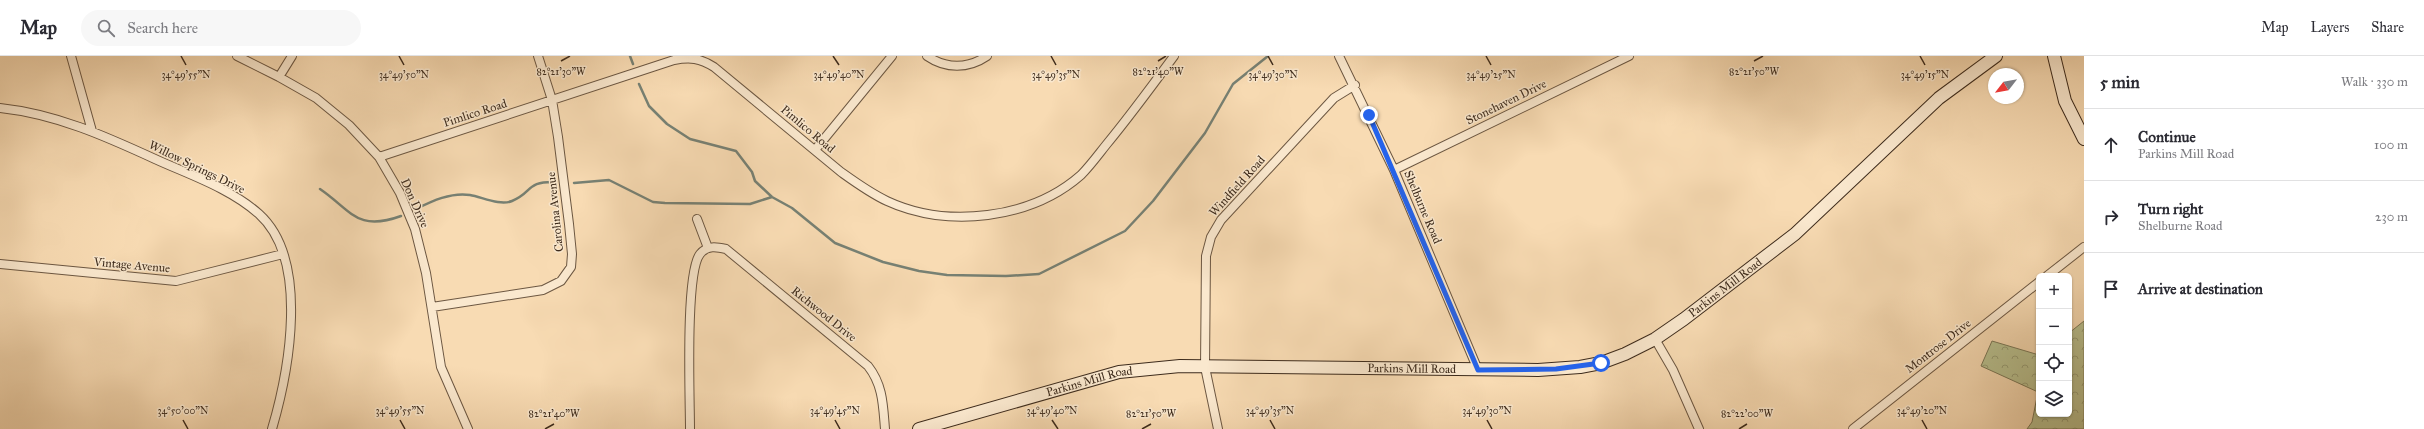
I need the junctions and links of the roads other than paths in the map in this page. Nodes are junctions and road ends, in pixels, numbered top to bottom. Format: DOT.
graph roads {
  1 [pos="71,56"];
  2 [pos="238,56"];
  3 [pos="292,56"];
  4 [pos="538,56"];
  5 [pos="892,56"];
  6 [pos="927,56"];
  7 [pos="986,56"];
  8 [pos="1174,56"];
  9 [pos="1339,56"];
  10 [pos="1629,56"];
  11 [pos="1996,56"];
  12 [pos="2054,56"];
  13 [pos="279,76"];
  14 [pos="1354,85"];
  15 [pos="552,100"];
  16 [pos="0,108"];
  17 [pos="92,130"];
  18 [pos="2084,139"];
  19 [pos="815,150"];
  20 [pos="379,157"];
  21 [pos="1394,170"];
  22 [pos="697,219"];
  23 [pos="2084,247"];
  24 [pos="708,248"];
  25 [pos="283,254"];
  26 [pos="0,264"];
  27 [pos="2051,273"];
  28 [pos="2036,284"];
  29 [pos="432,307"];
  30 [pos="1656,339"];
  31 [pos="1205,366"];
  32 [pos="1478,370"];
  33 [pos="272,429"];
  34 [pos="468,429"];
  35 [pos="690,429"];
  36 [pos="885,429"];
  37 [pos="919,429"];
  38 [pos="1218,429"];
  39 [pos="1699,429"];
  40 [pos="1853,429"];
  1 -- 17 [label="street"];
  2 -- 13 [label="street, Don Drive"];
  3 -- 13 [label="street"];
  4 -- 15 [label="street, Carolina Avenue"];
  5 -- 19 [label="street"];
  6 -- 7 [label="street"];
  8 -- 19 [label="street, Pimlico Road"];
  9 -- 14 [label="street, Shelburne Road"];
  10 -- 21 [label="street, Stonehaven Drive"];
  11 -- 30 [label="street, Parkins Mill Road"];
  12 -- 18 [label="street"];
  13 -- 20 [label="street, Don Drive"];
  14 -- 21 [label="street, Shelburne Road"];
  14 -- 31 [label="street, Windfield Road"];
  15 -- 19 [label="street, Pimlico Road"];
  15 -- 20 [label="street, Pimlico Road"];
  15 -- 29 [label="street, Carolina Avenue"];
  16 -- 17 [label="street, Willow Springs Drive"];
  17 -- 25 [label="street, Willow Springs Drive"];
  20 -- 29 [label="street, Don Drive"];
  21 -- 32 [label="street, Shelburne Road"];
  22 -- 24 [label="street"];
  23 -- 27 [label="street"];
  24 -- 35 [label="street"];
  24 -- 36 [label="street, Richwood Drive"];
  25 -- 26 [label="street, Vintage Avenue"];
  25 -- 33 [label="street, Willow Springs Drive"];
  28 -- 40 [label="street, Montrose Drive"];
  29 -- 34 [label="street, Don Drive"];
  30 -- 32 [label="street, Parkins Mill Road"];
  30 -- 39 [label="street"];
  31 -- 32 [label="street, Parkins Mill Road"];
  31 -- 37 [label="street, Parkins Mill Road"];
  31 -- 38 [label="street, Windfield Road"];
}
